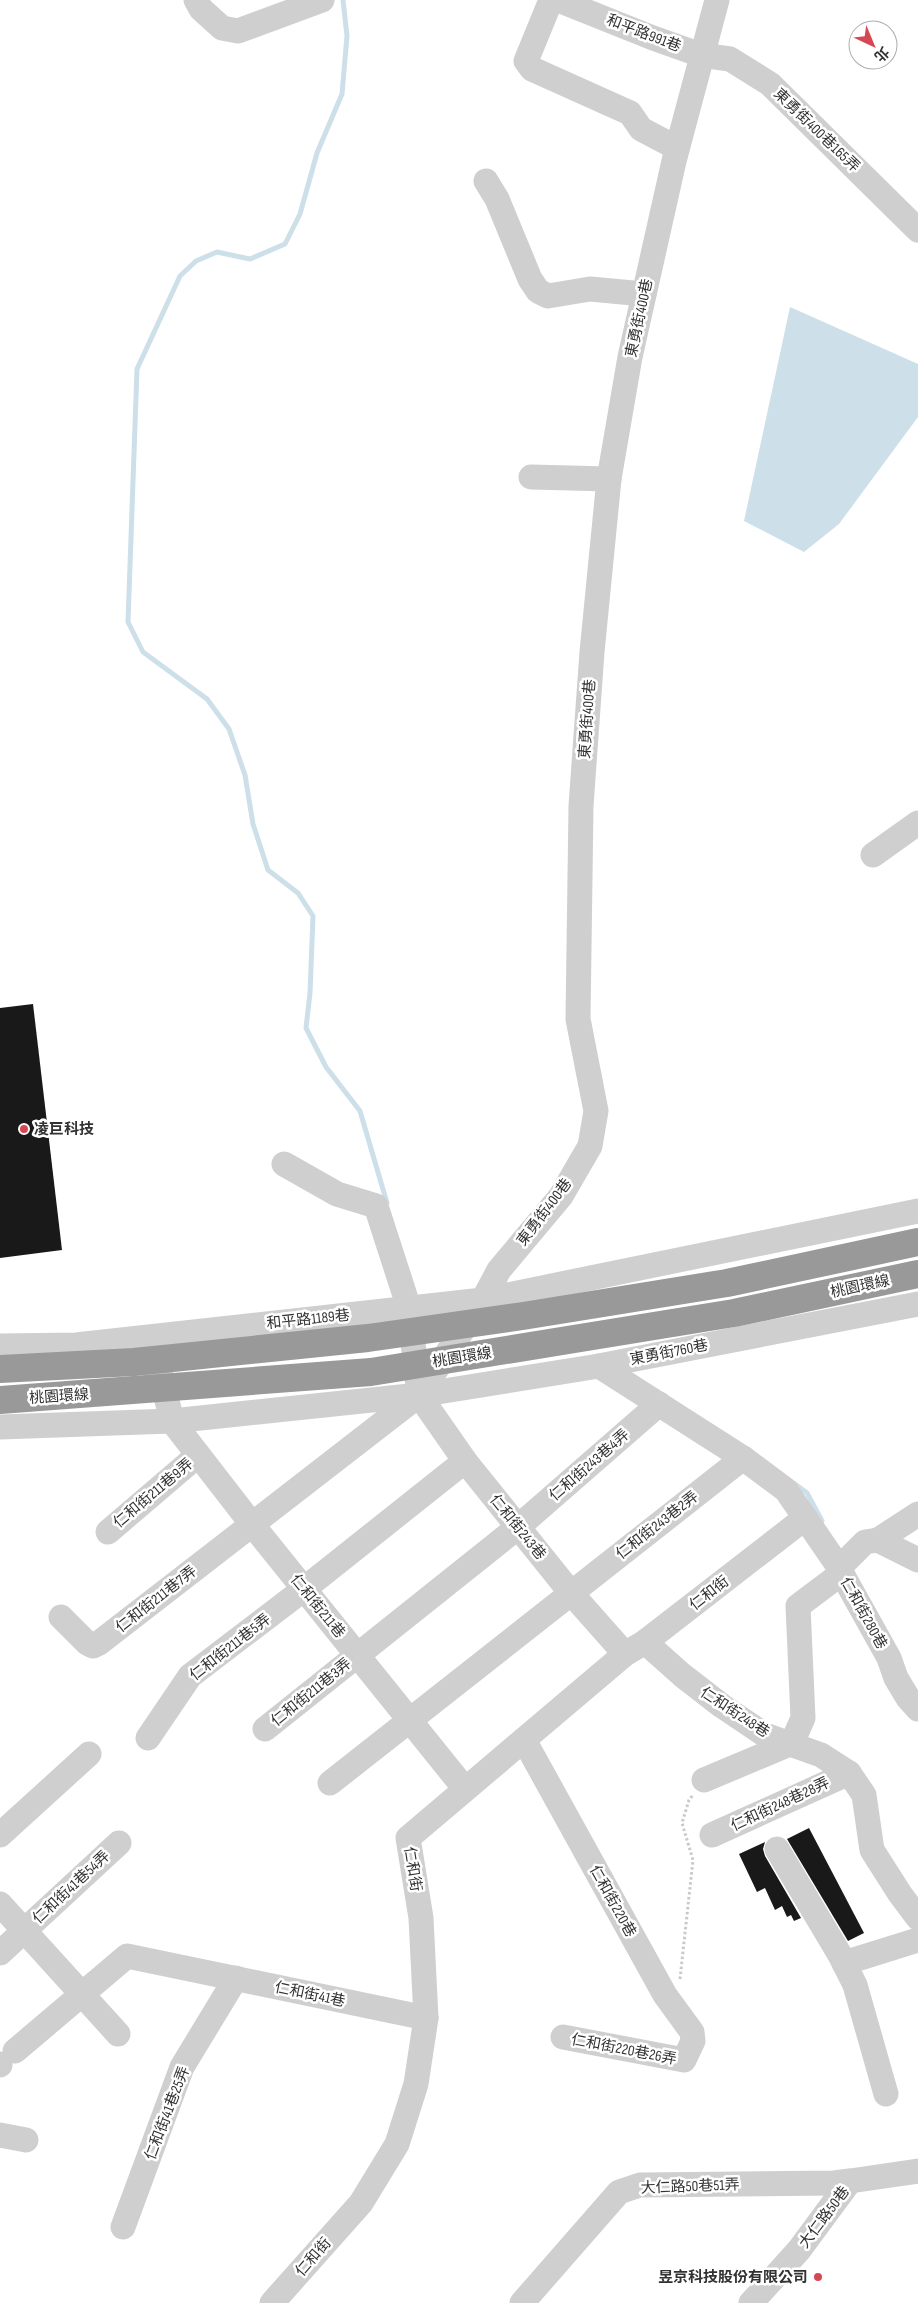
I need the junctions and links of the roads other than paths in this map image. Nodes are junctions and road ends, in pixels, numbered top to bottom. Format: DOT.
graph roads {
  1 [pos="196,0"];
  2 [pos="322,0"];
  3 [pos="551,0"];
  4 [pos="558,0"];
  5 [pos="717,0"];
  6 [pos="701,55"];
  7 [pos="677,148"];
  8 [pos="486,182"];
  9 [pos="918,230"];
  10 [pos="644,294"];
  11 [pos="530,476"];
  12 [pos="609,479"];
  13 [pos="918,823"];
  14 [pos="873,854"];
  15 [pos="284,1164"];
  16 [pos="918,1211"];
  17 [pos="918,1242"];
  18 [pos="918,1274"];
  19 [pos="483,1300"];
  20 [pos="918,1304"];
  21 [pos="409,1308"];
  22 [pos="152,1336"];
  23 [pos="0,1346"];
  24 [pos="599,1366"];
  25 [pos="0,1369"];
  26 [pos="418,1395"];
  27 [pos="0,1400"];
  28 [pos="659,1404"];
  29 [pos="172,1421"];
  30 [pos="0,1427"];
  31 [pos="198,1455"];
  32 [pos="743,1458"];
  33 [pos="466,1461"];
  34 [pos="918,1514"];
  35 [pos="806,1518"];
  36 [pos="251,1523"];
  37 [pos="518,1527"];
  38 [pos="108,1532"];
  39 [pos="878,1540"];
  40 [pos="918,1560"];
  41 [pos="840,1570"];
  42 [pos="304,1589"];
  43 [pos="571,1593"];
  44 [pos="435,1594"];
  45 [pos="60,1617"];
  46 [pos="635,1648"];
  47 [pos="358,1655"];
  48 [pos="918,1709"];
  49 [pos="409,1719"];
  50 [pos="265,1729"];
  51 [pos="148,1738"];
  52 [pos="524,1740"];
  53 [pos="792,1743"];
  54 [pos="89,1754"];
  55 [pos="848,1773"];
  56 [pos="704,1780"];
  57 [pos="330,1783"];
  58 [pos="465,1789"];
  59 [pos="0,1835"];
  60 [pos="712,1835"];
  61 [pos="119,1843"];
  62 [pos="777,1849"];
  63 [pos="0,1904"];
  64 [pos="918,1918"];
  65 [pos="24,1932"];
  66 [pos="918,1940"];
  67 [pos="0,1953"];
  68 [pos="844,1963"];
  69 [pos="236,1978"];
  70 [pos="82,1995"];
  71 [pos="426,2018"];
  72 [pos="118,2034"];
  73 [pos="563,2037"];
  74 [pos="5,2060"];
  75 [pos="684,2060"];
  76 [pos="886,2094"];
  77 [pos="0,2134"];
  78 [pos="26,2140"];
  79 [pos="918,2171"];
  80 [pos="850,2181"];
  81 [pos="123,2228"];
  82 [pos="272,2303"];
  83 [pos="522,2303"];
  84 [pos="751,2303"];
  1 -- 2 [label="street"];
  3 -- 7 [label="street"];
  4 -- 6 [label="street, 和平路991巷"];
  5 -- 6 [label="street, 東勇街400巷"];
  6 -- 7 [label="street, 東勇街400巷"];
  6 -- 9 [label="street, 東勇街400巷165弄"];
  7 -- 10 [label="street, 東勇街400巷"];
  8 -- 10 [label="street"];
  10 -- 12 [label="street, 東勇街400巷"];
  11 -- 12 [label="street"];
  12 -- 19 [label="street, 東勇街400巷"];
  13 -- 14 [label="street"];
  15 -- 21 [label="street"];
  16 -- 19 [label="street, 和平路1189巷"];
  17 -- 25 [label="highway, 桃園環線, bridge"];
  18 -- 27 [label="highway, 桃園環線, bridge"];
  19 -- 21 [label="street, 和平路1189巷"];
  19 -- 26 [label="street, 東勇街400巷"];
  20 -- 24 [label="street, 東勇街760巷"];
  21 -- 22 [label="street, 和平路1189巷"];
  21 -- 26 [label="street"];
  22 -- 23 [label="street, 和平路1189巷"];
  22 -- 29 [label="street"];
  24 -- 26 [label="street, 東勇街760巷"];
  24 -- 28 [label="street, 仁和街280巷"];
  26 -- 29 [label="street"];
  26 -- 33 [label="street, 仁和街243巷"];
  26 -- 36 [label="street"];
  28 -- 32 [label="street, 仁和街280巷"];
  28 -- 37 [label="street, 仁和街243巷4弄"];
  29 -- 30 [label="street"];
  29 -- 31 [label="street, 仁和街211巷"];
  31 -- 36 [label="street, 仁和街211巷"];
  31 -- 38 [label="street, 仁和街211巷9弄"];
  32 -- 35 [label="street, 仁和街280巷"];
  32 -- 43 [label="street, 仁和街243巷2弄"];
  33 -- 37 [label="street, 仁和街243巷"];
  33 -- 42 [label="street, 仁和街211巷5弄"];
  34 -- 39 [label="street"];
  35 -- 41 [label="street, 仁和街280巷"];
  35 -- 46 [label="street, 仁和街"];
  36 -- 42 [label="street, 仁和街211巷"];
  36 -- 45 [label="street, 仁和街211巷7弄"];
  37 -- 43 [label="street, 仁和街243巷"];
  37 -- 44 [label="street, 仁和街243巷4弄"];
  39 -- 40 [label="street"];
  39 -- 41 [label="street"];
  41 -- 48 [label="street, 仁和街280巷"];
  41 -- 53 [label="street"];
  42 -- 47 [label="street, 仁和街211巷"];
  42 -- 51 [label="street, 仁和街211巷5弄"];
  43 -- 46 [label="street, 仁和街243巷"];
  43 -- 49 [label="street, 仁和街243巷2弄"];
  44 -- 47 [label="street, 仁和街211巷3弄"];
  46 -- 52 [label="street, 仁和街"];
  46 -- 53 [label="street, 仁和街248巷"];
  47 -- 49 [label="street, 仁和街211巷"];
  47 -- 50 [label="street, 仁和街211巷3弄"];
  49 -- 57 [label="street, 仁和街243巷2弄"];
  49 -- 58 [label="street, 仁和街211巷"];
  52 -- 58 [label="street, 仁和街"];
  52 -- 75 [label="street, 仁和街220巷"];
  53 -- 55 [label="street, 仁和街248巷"];
  53 -- 56 [label="street"];
  54 -- 59 [label="street"];
  55 -- 60 [label="street, 仁和街248巷28弄"];
  55 -- 64 [label="street, 仁和街248巷"];
  58 -- 71 [label="street, 仁和街"];
  61 -- 65 [label="street, 仁和街41巷54弄"];
  62 -- 68 [label="street"];
  63 -- 65 [label="street"];
  65 -- 67 [label="street, 仁和街41巷54弄"];
  65 -- 70 [label="street"];
  66 -- 68 [label="street"];
  68 -- 76 [label="street"];
  69 -- 70 [label="street, 仁和街41巷"];
  69 -- 71 [label="street, 仁和街41巷"];
  69 -- 81 [label="street, 仁和街41巷25弄"];
  70 -- 72 [label="street"];
  70 -- 74 [label="street"];
  71 -- 82 [label="street, 仁和街"];
  73 -- 75 [label="street, 仁和街220巷26弄"];
  77 -- 78 [label="street"];
  79 -- 80 [label="street, 大仁路50巷"];
  80 -- 83 [label="street, 大仁路50巷51弄"];
  80 -- 84 [label="street, 大仁路50巷"];
}
